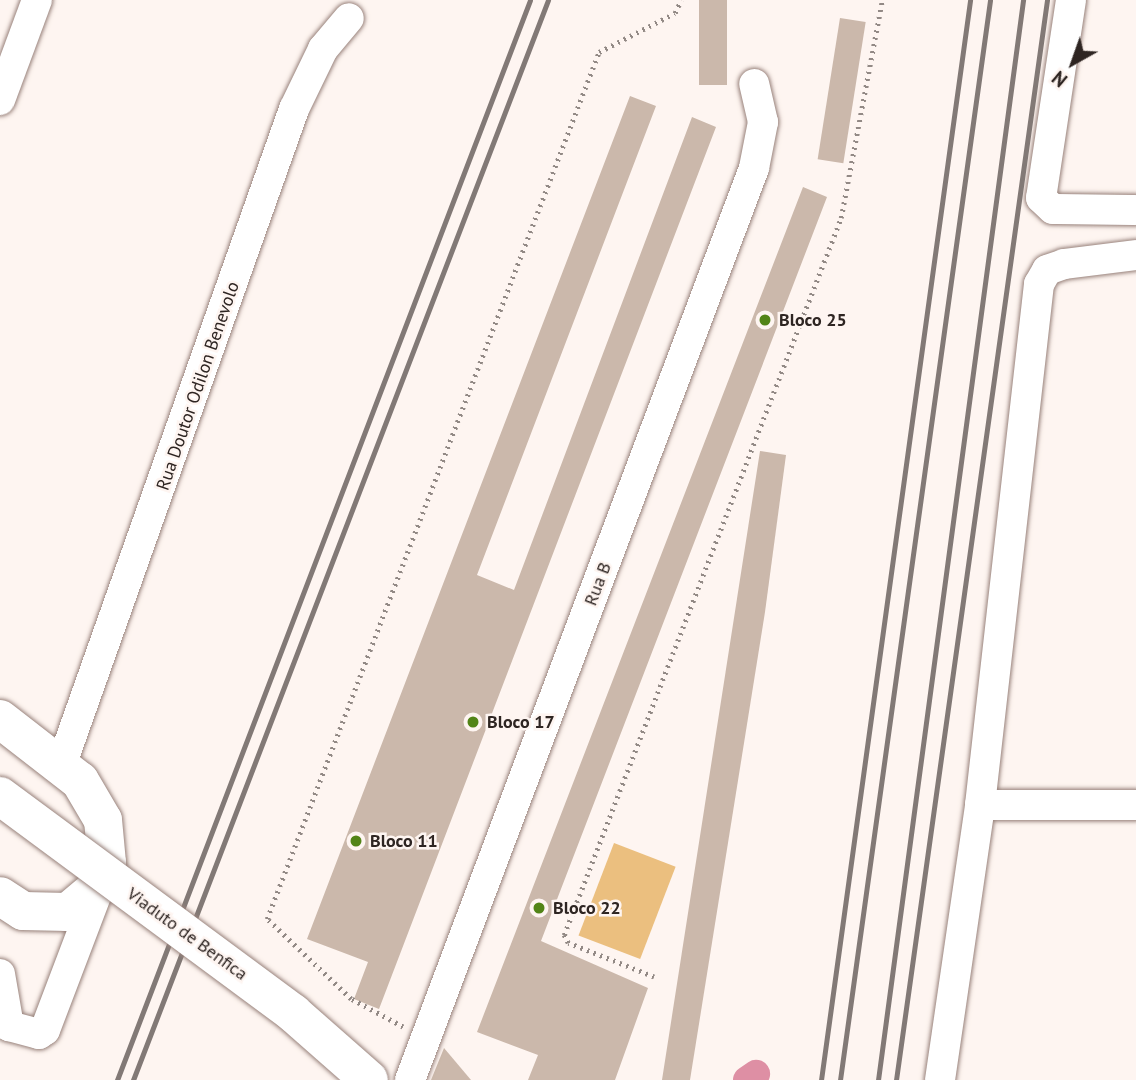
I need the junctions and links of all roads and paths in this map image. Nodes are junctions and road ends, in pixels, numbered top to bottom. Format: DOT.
graph roads {
  1 [pos="37,0"];
  2 [pos="681,0"];
  3 [pos="882,0"];
  4 [pos="1071,0"];
  5 [pos="349,18"];
  6 [pos="754,84"];
  7 [pos="0,100"];
  8 [pos="1133,219"];
  9 [pos="1136,254"];
  10 [pos="0,719"];
  11 [pos="62,763"];
  12 [pos="0,796"];
  13 [pos="980,805"];
  14 [pos="1136,805"];
  15 [pos="100,885"];
  16 [pos="0,896"];
  17 [pos="0,974"];
  18 [pos="654,977"];
  19 [pos="427,1039"];
  20 [pos="369,1080"];
  21 [pos="410,1080"];
  22 [pos="940,1080"];
  1 -- 7 [label="street"];
  2 -- 19 [label="path"];
  3 -- 18 [label="path"];
  4 -- 8 [label="street"];
  5 -- 11 [label="street, Rua Doutor Odilon Benevolo"];
  6 -- 19 [label="street, Rua B"];
  9 -- 13 [label="street"];
  10 -- 11 [label="main road"];
  11 -- 15 [label="main road"];
  12 -- 20 [label="main road, Viaduto de Benfica, bridge"];
  13 -- 14 [label="street"];
  13 -- 22 [label="street"];
  15 -- 16 [label="main road"];
  15 -- 17 [label="street"];
  19 -- 21 [label="street, Rua B"];
}
